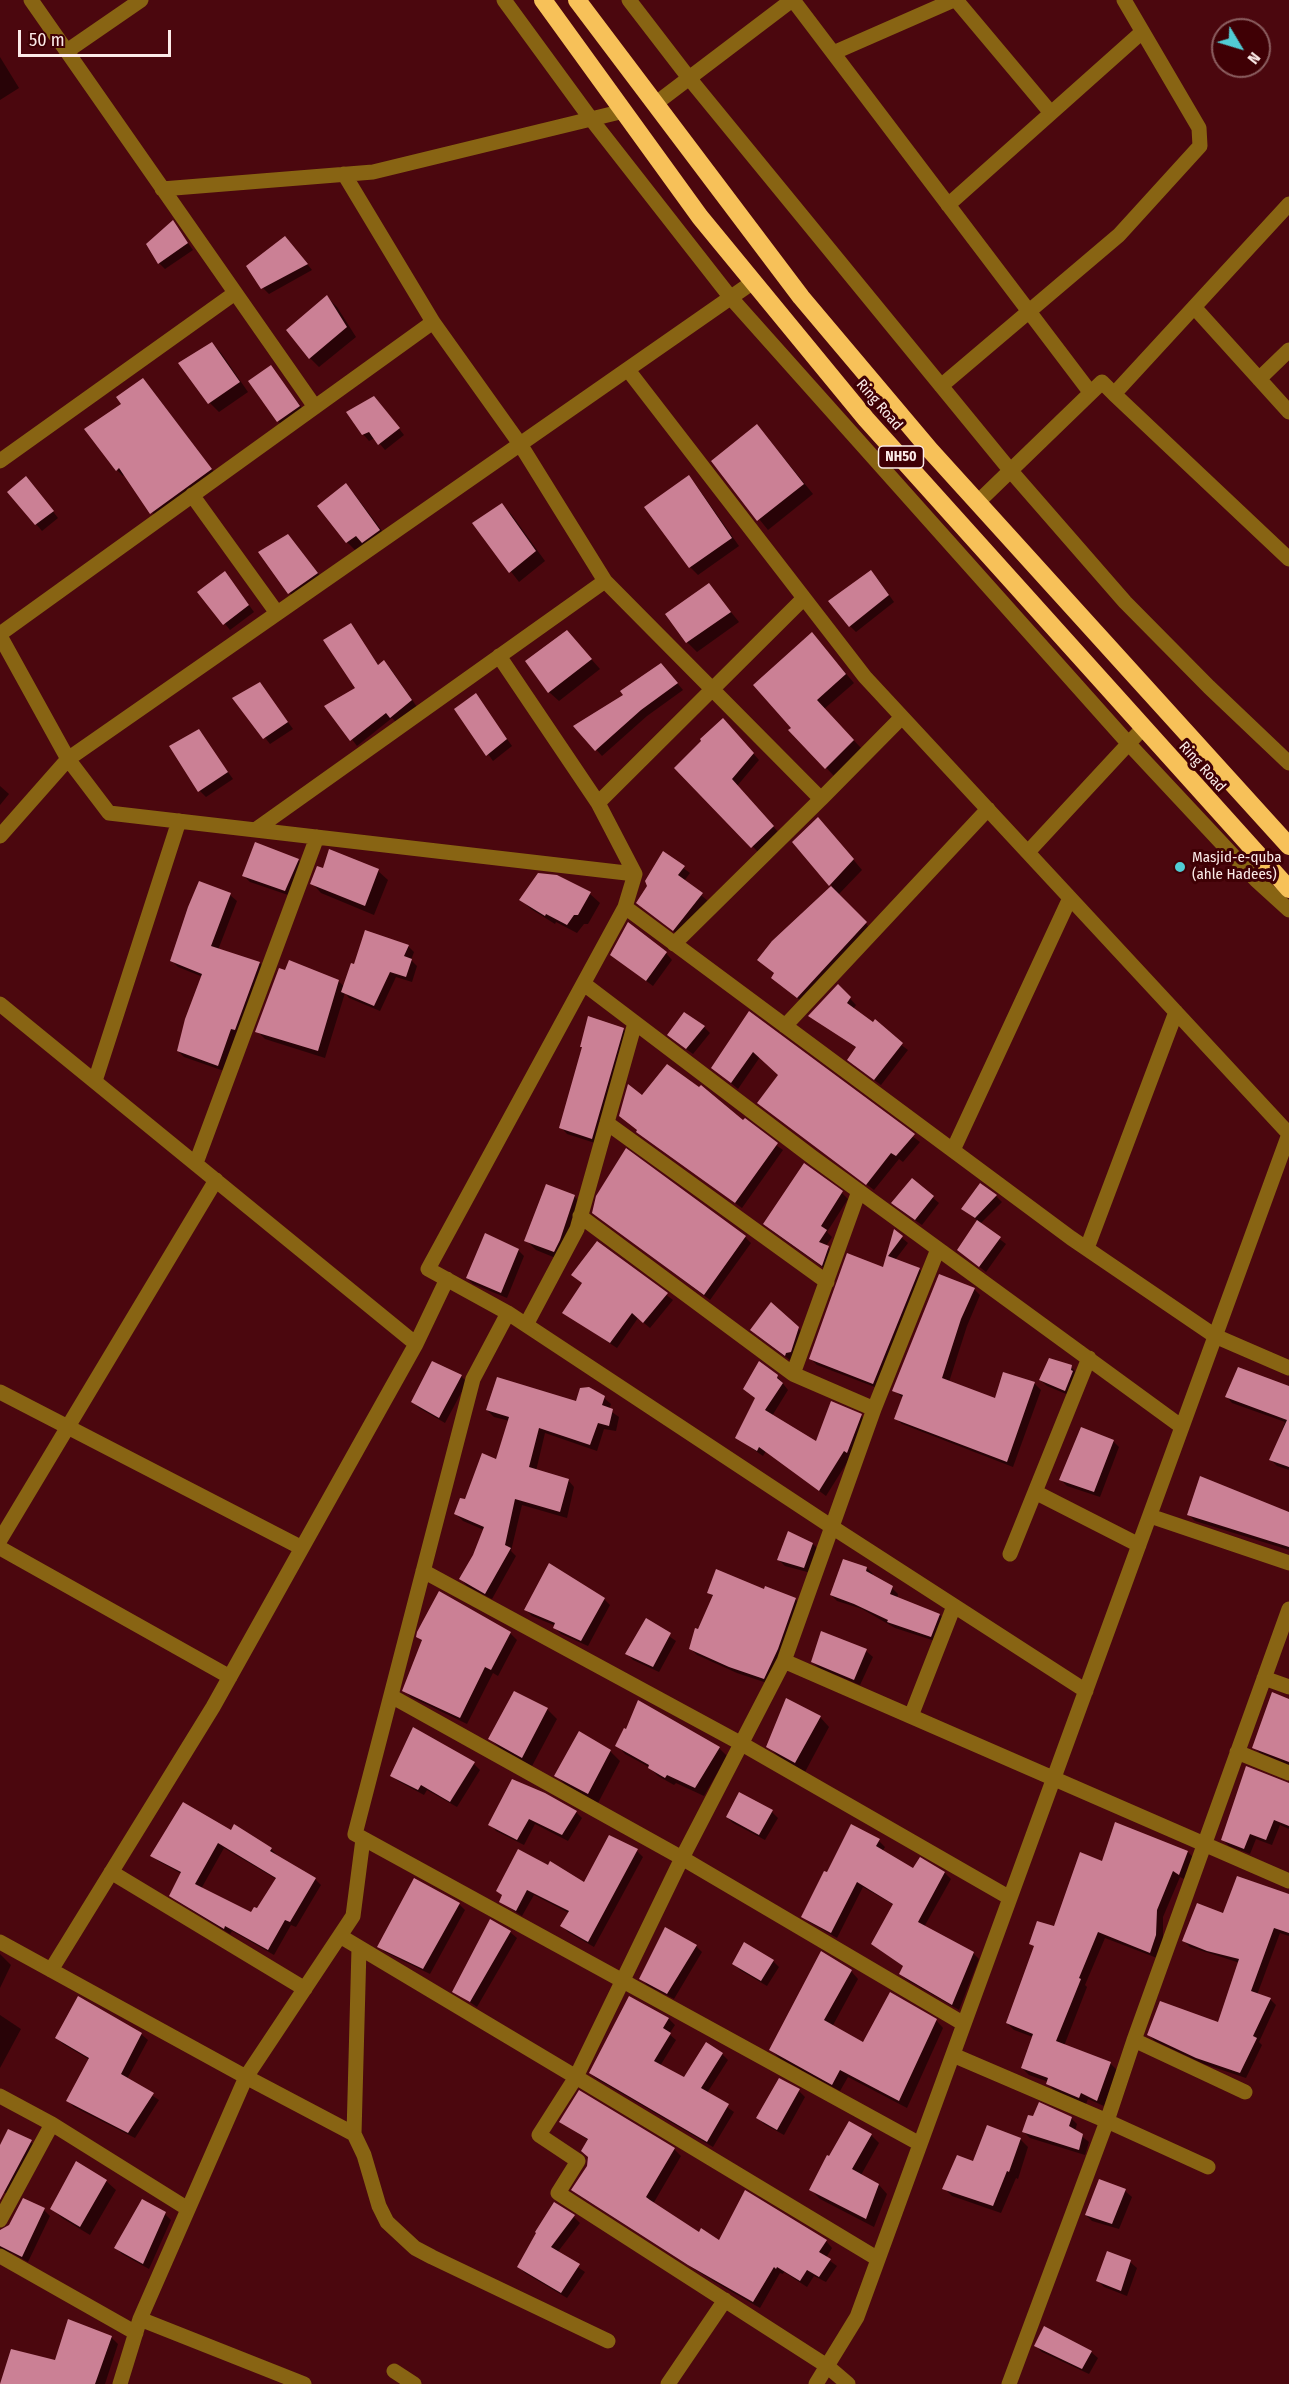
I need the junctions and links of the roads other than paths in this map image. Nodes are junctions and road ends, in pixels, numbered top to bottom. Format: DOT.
graph roads {
  1 [pos="31,0"];
  2 [pos="141,0"];
  3 [pos="504,0"];
  4 [pos="543,0"];
  5 [pos="577,0"];
  6 [pos="629,0"];
  7 [pos="793,0"];
  8 [pos="955,0"];
  9 [pos="1124,0"];
  10 [pos="1142,32"];
  11 [pos="67,51"];
  12 [pos="833,53"];
  13 [pos="689,78"];
  14 [pos="655,104"];
  15 [pos="624,111"];
  16 [pos="1051,113"];
  17 [pos="591,119"];
  18 [pos="344,174"];
  19 [pos="162,189"];
  20 [pos="1289,204"];
  21 [pos="948,205"];
  22 [pos="753,282"];
  23 [pos="235,293"];
  24 [pos="731,298"];
  25 [pos="1194,307"];
  26 [pos="1030,313"];
  27 [pos="433,322"];
  28 [pos="1289,350"];
  29 [pos="627,370"];
  30 [pos="1259,379"];
  31 [pos="941,386"];
  32 [pos="1090,393"];
  33 [pos="1114,394"];
  34 [pos="315,407"];
  35 [pos="1289,412"];
  36 [pos="520,444"];
  37 [pos="0,460"];
  38 [pos="1010,470"];
  39 [pos="192,495"];
  40 [pos="978,502"];
  41 [pos="1289,559"];
  42 [pos="605,581"];
  43 [pos="804,598"];
  44 [pos="277,613"];
  45 [pos="0,635"];
  46 [pos="499,656"];
  47 [pos="712,692"];
  48 [pos="902,717"];
  49 [pos="1143,728"];
  50 [pos="1128,744"];
  51 [pos="68,759"];
  52 [pos="1289,763"];
  53 [pos="821,799"];
  54 [pos="598,804"];
  55 [pos="988,809"];
  56 [pos="179,821"];
  57 [pos="255,830"];
  58 [pos="0,836"];
  59 [pos="317,837"];
  60 [pos="1289,846"];
  61 [pos="1028,852"];
  62 [pos="635,874"];
  63 [pos="1289,889"];
  64 [pos="1070,898"];
  65 [pos="625,907"];
  66 [pos="1289,910"];
  67 [pos="674,944"];
  68 [pos="584,984"];
  69 [pos="0,1004"];
  70 [pos="1176,1012"];
  71 [pos="635,1023"];
  72 [pos="785,1026"];
  73 [pos="95,1081"];
  74 [pos="607,1123"];
  75 [pos="1289,1134"];
  76 [pos="953,1150"];
  77 [pos="1279,1162"];
  78 [pos="196,1163"];
  79 [pos="1289,1176"];
  80 [pos="216,1180"];
  81 [pos="859,1191"];
  82 [pos="580,1216"];
  83 [pos="1087,1248"];
  84 [pos="938,1249"];
  85 [pos="447,1279"];
  86 [pos="826,1282"];
  87 [pos="508,1313"];
  88 [pos="526,1325"];
  89 [pos="1215,1336"];
  90 [pos="416,1344"];
  91 [pos="1089,1358"];
  92 [pos="1289,1368"];
  93 [pos="793,1374"];
  94 [pos="0,1392"];
  95 [pos="874,1408"];
  96 [pos="67,1426"];
  97 [pos="1182,1426"];
  98 [pos="1035,1492"];
  99 [pos="1150,1516"];
  100 [pos="832,1527"];
  101 [pos="0,1540"];
  102 [pos="1139,1545"];
  103 [pos="0,1548"];
  104 [pos="302,1548"];
  105 [pos="1010,1554"];
  106 [pos="1289,1563"];
  107 [pos="423,1571"];
  108 [pos="954,1606"];
  109 [pos="1289,1609"];
  110 [pos="784,1661"];
  111 [pos="230,1677"];
  112 [pos="1264,1678"];
  113 [pos="1289,1687"];
  114 [pos="1086,1691"];
  115 [pos="391,1696"];
  116 [pos="911,1716"];
  117 [pos="742,1744"];
  118 [pos="1237,1752"];
  119 [pos="1289,1773"];
  120 [pos="1054,1778"];
  121 [pos="363,1839"];
  122 [pos="1204,1845"];
  123 [pos="682,1858"];
  124 [pos="111,1872"];
  125 [pos="1289,1881"];
  126 [pos="1010,1898"];
  127 [pos="340,1936"];
  128 [pos="0,1941"];
  129 [pos="359,1948"];
  130 [pos="51,1970"];
  131 [pos="623,1981"];
  132 [pos="305,1989"];
  133 [pos="964,2024"];
  134 [pos="1134,2040"];
  135 [pos="952,2055"];
  136 [pos="246,2077"];
  137 [pos="576,2077"];
  138 [pos="1245,2092"];
  139 [pos="0,2096"];
  140 [pos="1107,2121"];
  141 [pos="52,2124"];
  142 [pos="354,2134"];
  143 [pos="920,2144"];
  144 [pos="1208,2167"];
  145 [pos="188,2209"];
  146 [pos="0,2220"];
  147 [pos="0,2256"];
  148 [pos="878,2259"];
  149 [pos="725,2300"];
  150 [pos="138,2326"];
  151 [pos="608,2341"];
  152 [pos="827,2366"];
  153 [pos="394,2371"];
  154 [pos="120,2384"];
  155 [pos="304,2384"];
  156 [pos="414,2384"];
  157 [pos="668,2384"];
  158 [pos="816,2384"];
  159 [pos="848,2384"];
  160 [pos="1009,2384"];
  1 -- 11 [label="street"];
  2 -- 11 [label="street"];
  3 -- 17 [label="street"];
  4 -- 15 [label="highway, Ring Road / NH50"];
  5 -- 14 [label="highway, Ring Road / NH50"];
  6 -- 13 [label="street"];
  7 -- 12 [label="street"];
  7 -- 13 [label="street"];
  8 -- 12 [label="street"];
  8 -- 16 [label="street"];
  9 -- 10 [label="street"];
  10 -- 16 [label="street"];
  10 -- 26 [label="street"];
  11 -- 19 [label="street"];
  12 -- 21 [label="street"];
  13 -- 14 [label="street"];
  13 -- 31 [label="street"];
  14 -- 40 [label="highway, Ring Road / NH50"];
  15 -- 17 [label="street"];
  15 -- 22 [label="highway, Ring Road / NH50"];
  16 -- 21 [label="street"];
  17 -- 18 [label="street"];
  17 -- 24 [label="street"];
  18 -- 19 [label="street"];
  18 -- 27 [label="street"];
  19 -- 23 [label="street"];
  20 -- 25 [label="street"];
  21 -- 26 [label="street"];
  22 -- 24 [label="street"];
  22 -- 49 [label="highway, Ring Road / NH50"];
  23 -- 34 [label="street"];
  23 -- 37 [label="street"];
  24 -- 29 [label="street"];
  24 -- 50 [label="street"];
  25 -- 30 [label="street"];
  25 -- 33 [label="street"];
  26 -- 31 [label="street"];
  26 -- 32 [label="street"];
  27 -- 34 [label="street"];
  27 -- 36 [label="street"];
  28 -- 30 [label="street"];
  29 -- 36 [label="street"];
  29 -- 43 [label="street"];
  30 -- 35 [label="street"];
  31 -- 38 [label="street"];
  32 -- 33 [label="street"];
  32 -- 38 [label="street"];
  33 -- 41 [label="street"];
  34 -- 39 [label="street"];
  36 -- 42 [label="street"];
  36 -- 44 [label="street"];
  38 -- 40 [label="street"];
  38 -- 52 [label="street"];
  39 -- 44 [label="street"];
  39 -- 45 [label="street"];
  40 -- 60 [label="highway, Ring Road / NH50"];
  42 -- 46 [label="street"];
  42 -- 47 [label="street"];
  43 -- 47 [label="street"];
  43 -- 48 [label="street"];
  44 -- 51 [label="street"];
  45 -- 51 [label="street"];
  46 -- 54 [label="street"];
  46 -- 57 [label="street"];
  47 -- 53 [label="street"];
  47 -- 54 [label="street"];
  48 -- 53 [label="street"];
  48 -- 55 [label="street"];
  49 -- 50 [label="street"];
  49 -- 63 [label="highway, Ring Road / NH50"];
  50 -- 61 [label="street"];
  50 -- 66 [label="street"];
  51 -- 56 [label="street"];
  51 -- 58 [label="street"];
  53 -- 67 [label="street"];
  54 -- 62 [label="street"];
  55 -- 61 [label="street"];
  55 -- 72 [label="street"];
  56 -- 57 [label="street"];
  56 -- 73 [label="street"];
  57 -- 59 [label="street"];
  59 -- 62 [label="street"];
  59 -- 78 [label="street"];
  61 -- 64 [label="street"];
  62 -- 65 [label="street"];
  64 -- 70 [label="street"];
  64 -- 76 [label="street"];
  65 -- 67 [label="street"];
  65 -- 68 [label="street"];
  67 -- 72 [label="street"];
  68 -- 71 [label="street"];
  68 -- 85 [label="street"];
  69 -- 73 [label="street"];
  70 -- 75 [label="street"];
  70 -- 83 [label="street"];
  71 -- 74 [label="street"];
  71 -- 81 [label="street"];
  72 -- 76 [label="street"];
  73 -- 78 [label="street"];
  74 -- 82 [label="street"];
  74 -- 86 [label="street"];
  75 -- 77 [label="street"];
  76 -- 83 [label="street"];
  77 -- 79 [label="street"];
  77 -- 89 [label="street"];
  78 -- 80 [label="street"];
  80 -- 90 [label="street"];
  80 -- 96 [label="street"];
  81 -- 84 [label="street"];
  81 -- 86 [label="street"];
  82 -- 88 [label="street"];
  82 -- 93 [label="street"];
  83 -- 89 [label="street"];
  84 -- 91 [label="street"];
  84 -- 95 [label="street"];
  85 -- 87 [label="street"];
  85 -- 90 [label="street"];
  86 -- 93 [label="street"];
  87 -- 88 [label="street"];
  87 -- 107 [label="street"];
  88 -- 100 [label="street"];
  89 -- 92 [label="street"];
  89 -- 97 [label="street"];
  90 -- 104 [label="street"];
  91 -- 97 [label="street"];
  91 -- 98 [label="street"];
  93 -- 95 [label="street"];
  94 -- 96 [label="street"];
  95 -- 100 [label="street"];
  96 -- 101 [label="street"];
  96 -- 104 [label="street"];
  97 -- 99 [label="street"];
  98 -- 102 [label="street"];
  98 -- 105 [label="street"];
  99 -- 102 [label="street"];
  99 -- 106 [label="street"];
  100 -- 108 [label="street"];
  100 -- 110 [label="street"];
  102 -- 114 [label="street"];
  103 -- 111 [label="street"];
  104 -- 111 [label="street"];
  107 -- 115 [label="street"];
  107 -- 117 [label="street"];
  108 -- 114 [label="street"];
  108 -- 116 [label="street"];
  109 -- 112 [label="street"];
  110 -- 116 [label="street"];
  110 -- 117 [label="street"];
  111 -- 124 [label="street"];
  112 -- 113 [label="street"];
  112 -- 118 [label="street"];
  114 -- 120 [label="street"];
  115 -- 121 [label="street"];
  115 -- 123 [label="street"];
  116 -- 120 [label="street"];
  117 -- 123 [label="street"];
  117 -- 126 [label="street"];
  118 -- 119 [label="street"];
  118 -- 122 [label="street"];
  120 -- 122 [label="street"];
  120 -- 126 [label="street"];
  121 -- 127 [label="street"];
  121 -- 131 [label="street"];
  122 -- 125 [label="street"];
  122 -- 134 [label="street"];
  123 -- 131 [label="street"];
  123 -- 133 [label="street"];
  124 -- 130 [label="street"];
  124 -- 132 [label="street"];
  126 -- 133 [label="street"];
  127 -- 129 [label="street"];
  127 -- 132 [label="street"];
  128 -- 130 [label="street"];
  129 -- 137 [label="street"];
  129 -- 142 [label="street"];
  130 -- 136 [label="street"];
  131 -- 137 [label="street"];
  131 -- 143 [label="street"];
  132 -- 136 [label="street"];
  133 -- 135 [label="street"];
  134 -- 138 [label="street"];
  134 -- 140 [label="street"];
  135 -- 140 [label="street"];
  135 -- 143 [label="street"];
  136 -- 142 [label="street"];
  136 -- 145 [label="street"];
  137 -- 148 [label="street"];
  137 -- 149 [label="street"];
  139 -- 141 [label="street"];
  140 -- 144 [label="street"];
  140 -- 160 [label="street"];
  141 -- 145 [label="street"];
  141 -- 146 [label="street"];
  142 -- 151 [label="street"];
  143 -- 148 [label="street"];
  145 -- 150 [label="street"];
  147 -- 150 [label="street"];
  148 -- 152 [label="street"];
  149 -- 152 [label="street"];
  149 -- 157 [label="street"];
  150 -- 154 [label="street"];
  150 -- 155 [label="street"];
  152 -- 158 [label="street"];
  152 -- 159 [label="street"];
  153 -- 156 [label="street"];
}
